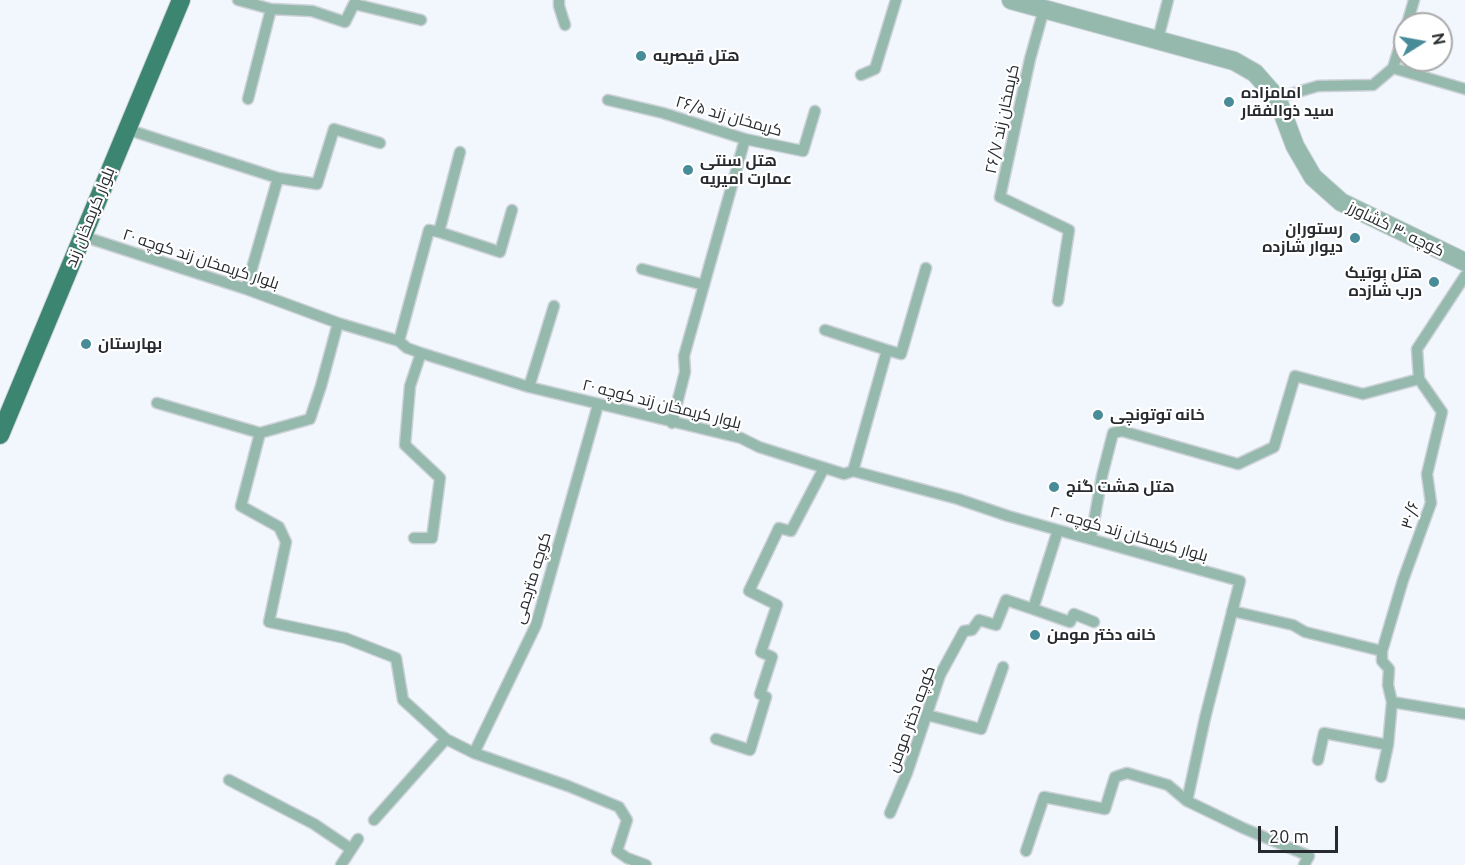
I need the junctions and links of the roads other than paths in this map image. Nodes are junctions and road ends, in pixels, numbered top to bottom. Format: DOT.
graph roads {
  1 [pos="181,0"];
  2 [pos="238,0"];
  3 [pos="559,0"];
  4 [pos="896,0"];
  5 [pos="1011,0"];
  6 [pos="1168,0"];
  7 [pos="314,5"];
  8 [pos="1052,7"];
  9 [pos="271,9"];
  10 [pos="422,20"];
  11 [pos="565,25"];
  12 [pos="1158,39"];
  13 [pos="1393,68"];
  14 [pos="1407,72"];
  15 [pos="861,75"];
  16 [pos="1465,89"];
  17 [pos="1277,98"];
  18 [pos="248,99"];
  19 [pos="608,100"];
  20 [pos="815,111"];
  21 [pos="126,129"];
  22 [pos="745,139"];
  23 [pos="380,143"];
  24 [pos="460,152"];
  25 [pos="278,178"];
  26 [pos="512,210"];
  27 [pos="440,232"];
  28 [pos="82,236"];
  29 [pos="1465,262"];
  30 [pos="926,268"];
  31 [pos="642,269"];
  32 [pos="1465,276"];
  33 [pos="704,285"];
  34 [pos="246,289"];
  35 [pos="1058,301"];
  36 [pos="554,306"];
  37 [pos="338,322"];
  38 [pos="825,330"];
  39 [pos="399,341"];
  40 [pos="887,350"];
  41 [pos="421,353"];
  42 [pos="1419,379"];
  43 [pos="529,387"];
  44 [pos="157,403"];
  45 [pos="598,405"];
  46 [pos="672,423"];
  47 [pos="260,433"];
  48 [pos="0,435"];
  49 [pos="824,468"];
  50 [pos="853,471"];
  51 [pos="1058,530"];
  52 [pos="414,538"];
  53 [pos="1091,538"];
  54 [pos="1033,609"];
  55 [pos="1232,611"];
  56 [pos="1094,622"];
  57 [pos="1382,651"];
  58 [pos="1003,667"];
  59 [pos="1392,702"];
  60 [pos="927,714"];
  61 [pos="1465,714"];
  62 [pos="446,739"];
  63 [pos="716,739"];
  64 [pos="1388,745"];
  65 [pos="474,753"];
  66 [pos="1318,760"];
  67 [pos="1381,777"];
  68 [pos="229,780"];
  69 [pos="1187,801"];
  70 [pos="890,813"];
  71 [pos="374,820"];
  72 [pos="358,839"];
  73 [pos="351,849"];
  74 [pos="1026,851"];
  75 [pos="626,862"];
  76 [pos="341,865"];
  77 [pos="646,865"];
  78 [pos="1304,865"];
  1 -- 21 [label="main road, بلوار کریمخان زند"];
  2 -- 9 [label="lane"];
  3 -- 11 [label="lane"];
  4 -- 15 [label="lane"];
  5 -- 8 [label="street, کوچه ۳۰ کشاورز"];
  6 -- 12 [label="lane"];
  7 -- 9 [label="lane"];
  7 -- 10 [label="lane"];
  8 -- 12 [label="street, کوچه ۳۰ کشاورز"];
  8 -- 35 [label="lane, کریمخان زند ۲۶/۷"];
  9 -- 18 [label="lane"];
  12 -- 17 [label="street, کوچه ۳۰ کشاورز"];
  13 -- 17 [label="lane"];
  14 -- 16 [label="lane"];
  17 -- 29 [label="street, کوچه ۳۰ کشاورز"];
  19 -- 22 [label="lane, کریمخان زند ۲۶/۵"];
  20 -- 22 [label="lane, کریمخان زند ۲۶/۵"];
  21 -- 25 [label="lane"];
  21 -- 28 [label="main road, بلوار کریمخان زند"];
  22 -- 33 [label="lane"];
  23 -- 25 [label="lane"];
  24 -- 27 [label="lane"];
  25 -- 34 [label="lane"];
  26 -- 27 [label="lane"];
  27 -- 39 [label="lane"];
  28 -- 34 [label="lane, بلوار کریمخان زند کوچه ۲۰"];
  28 -- 48 [label="main road, بلوار کریمخان زند"];
  30 -- 40 [label="lane"];
  31 -- 33 [label="lane"];
  32 -- 42 [label="lane"];
  33 -- 46 [label="lane"];
  34 -- 37 [label="lane, بلوار کریمخان زند کوچه ۲۰"];
  36 -- 43 [label="lane"];
  37 -- 39 [label="lane, بلوار کریمخان زند کوچه ۲۰"];
  37 -- 47 [label="lane"];
  38 -- 40 [label="lane"];
  39 -- 41 [label="lane, بلوار کریمخان زند کوچه ۲۰"];
  40 -- 50 [label="lane"];
  41 -- 43 [label="lane, بلوار کریمخان زند کوچه ۲۰"];
  41 -- 52 [label="lane"];
  42 -- 53 [label="lane"];
  42 -- 57 [label="lane, ۳۰/۶"];
  43 -- 45 [label="lane, بلوار کریمخان زند کوچه ۲۰"];
  44 -- 47 [label="lane"];
  45 -- 46 [label="lane, بلوار کریمخان زند کوچه ۲۰"];
  45 -- 65 [label="lane, کوچه مترجمی"];
  46 -- 49 [label="lane, بلوار کریمخان زند کوچه ۲۰"];
  47 -- 62 [label="lane"];
  49 -- 50 [label="lane, بلوار کریمخان زند کوچه ۲۰"];
  49 -- 63 [label="lane"];
  50 -- 51 [label="lane, بلوار کریمخان زند کوچه ۲۰"];
  51 -- 53 [label="lane, بلوار کریمخان زند کوچه ۲۰"];
  51 -- 54 [label="lane"];
  53 -- 55 [label="lane, بلوار کریمخان زند کوچه ۲۰"];
  54 -- 56 [label="lane"];
  54 -- 60 [label="lane, کوچه دختر مومن"];
  55 -- 57 [label="lane"];
  55 -- 69 [label="lane"];
  57 -- 59 [label="lane, ۳۰/۶"];
  58 -- 60 [label="lane"];
  59 -- 61 [label="lane"];
  59 -- 64 [label="lane, ۳۰/۶"];
  60 -- 70 [label="lane, کوچه دختر مومن"];
  62 -- 65 [label="lane"];
  62 -- 71 [label="lane"];
  64 -- 66 [label="lane"];
  64 -- 67 [label="lane, ۳۰/۶"];
  65 -- 75 [label="lane"];
  68 -- 73 [label="lane"];
  69 -- 74 [label="lane"];
  69 -- 78 [label="lane"];
  72 -- 73 [label="lane"];
  73 -- 76 [label="lane"];
  75 -- 77 [label="lane"];
}
